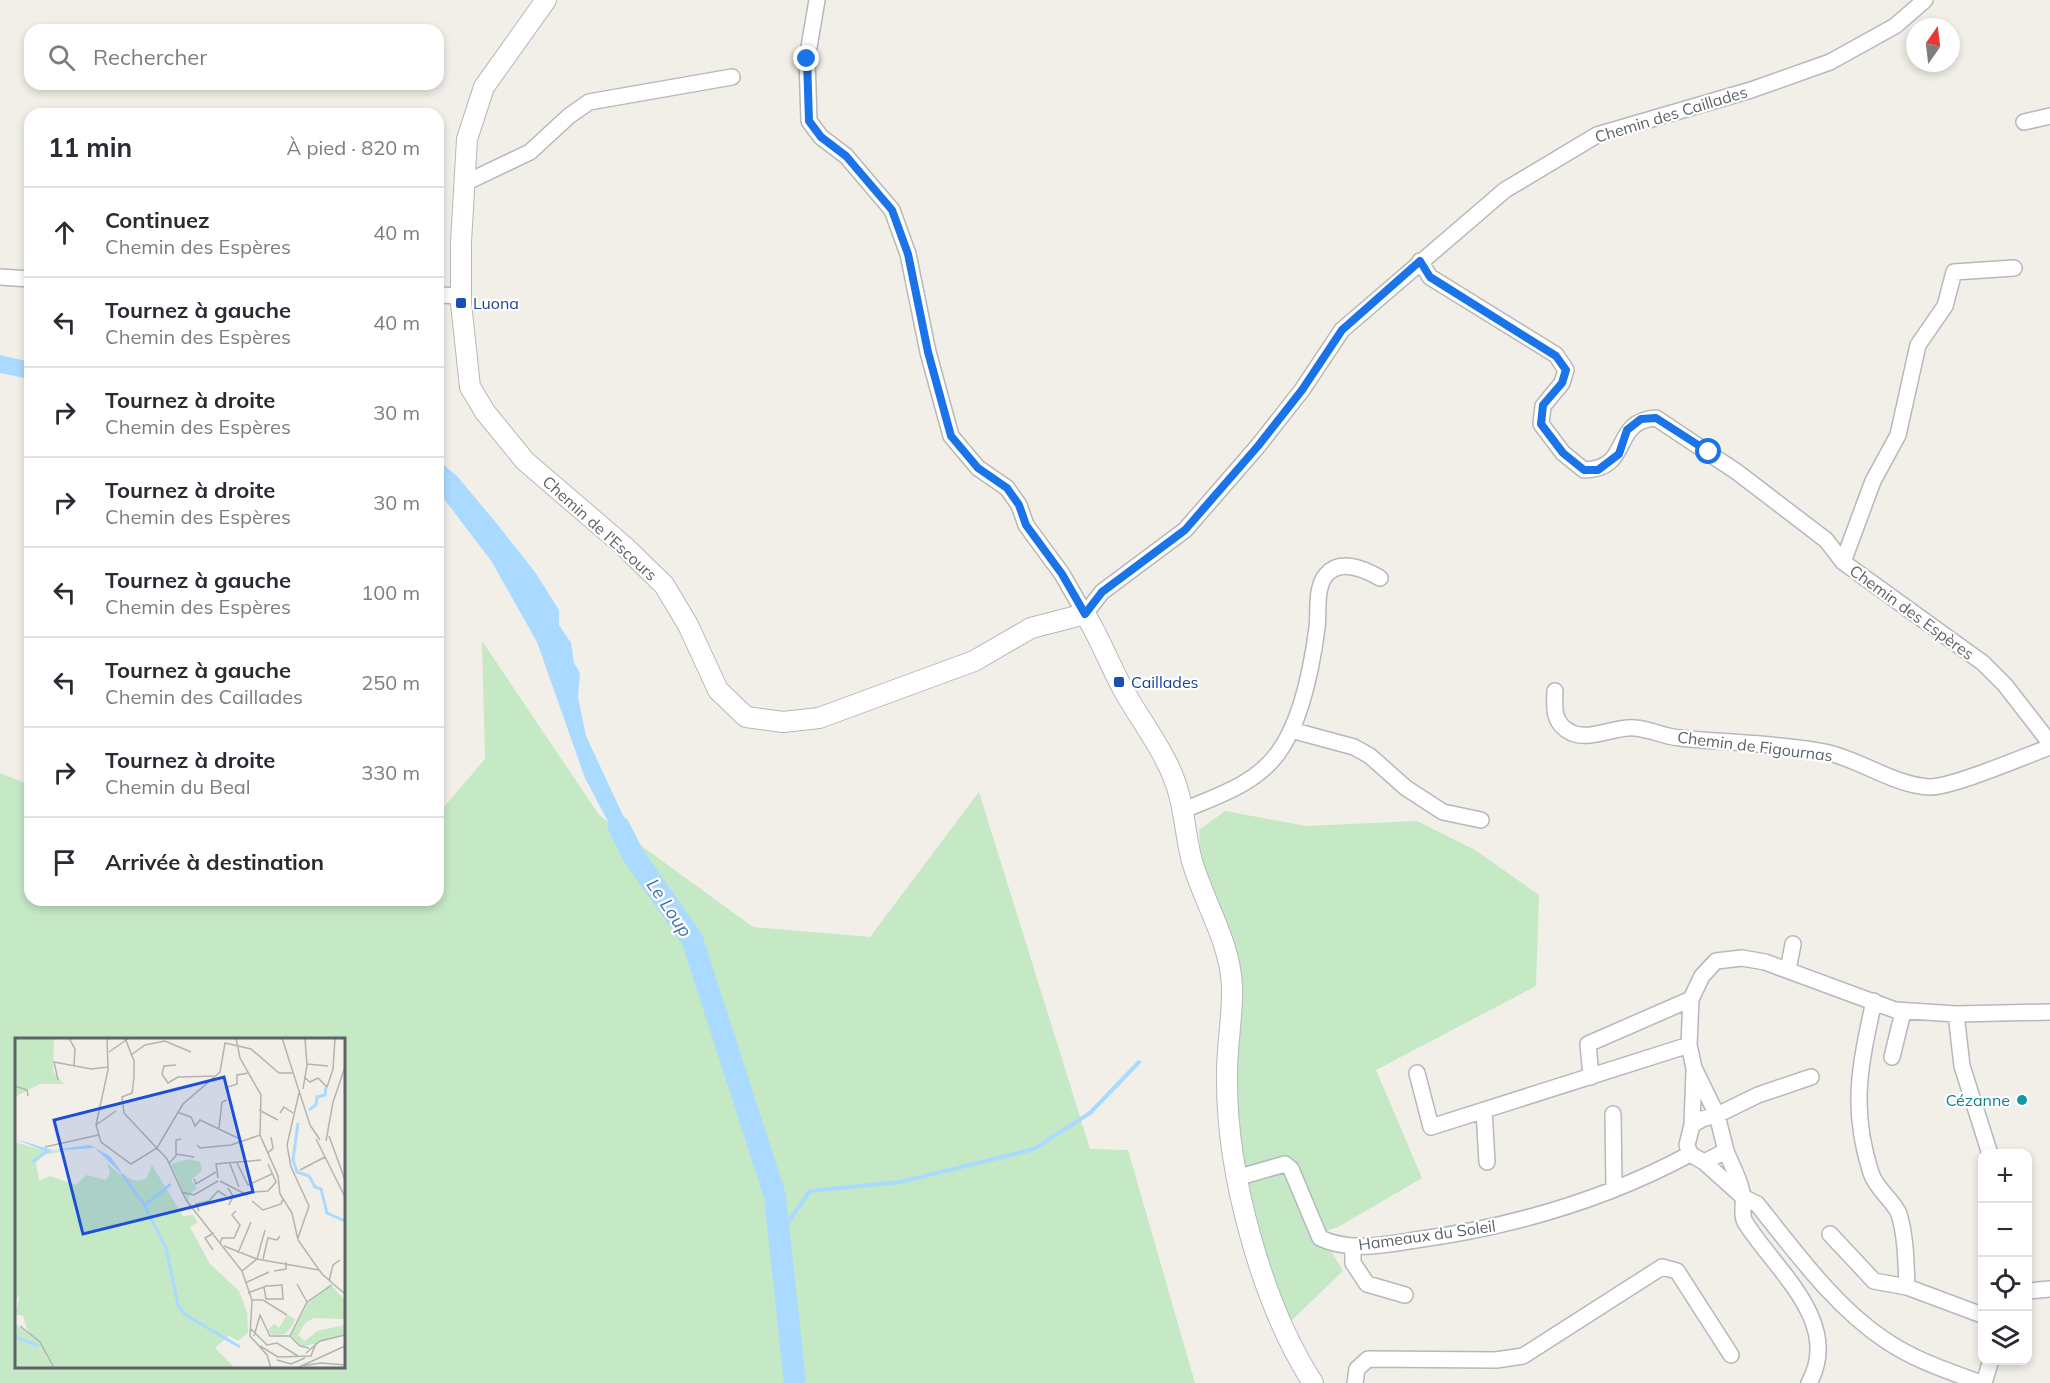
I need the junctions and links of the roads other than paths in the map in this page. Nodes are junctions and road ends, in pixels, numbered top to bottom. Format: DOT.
graph roads {
  1 [pos="546,0"];
  2 [pos="817,0"];
  3 [pos="1925,0"];
  4 [pos="732,77"];
  5 [pos="2050,116"];
  6 [pos="2024,122"];
  7 [pos="464,184"];
  8 [pos="1420,261"];
  9 [pos="2014,267"];
  10 [pos="0,277"];
  11 [pos="24,279"];
  12 [pos="444,295"];
  13 [pos="461,296"];
  14 [pos="1843,562"];
  15 [pos="1380,578"];
  16 [pos="1074,617"];
  17 [pos="1555,691"];
  18 [pos="1291,730"];
  19 [pos="2050,745"];
  20 [pos="1182,811"];
  21 [pos="1481,820"];
  22 [pos="1793,944"];
  23 [pos="1788,970"];
  24 [pos="1691,999"];
  25 [pos="1874,1001"];
  26 [pos="1904,1012"];
  27 [pos="2050,1012"];
  28 [pos="1956,1014"];
  29 [pos="1689,1045"];
  30 [pos="1892,1057"];
  31 [pos="1694,1068"];
  32 [pos="1417,1073"];
  33 [pos="1590,1077"];
  34 [pos="1811,1077"];
  35 [pos="1484,1110"];
  36 [pos="1613,1114"];
  37 [pos="1717,1115"];
  38 [pos="1692,1125"];
  39 [pos="1988,1149"];
  40 [pos="1726,1151"];
  41 [pos="1690,1154"];
  42 [pos="1487,1162"];
  43 [pos="1704,1162"];
  44 [pos="1236,1178"];
  45 [pos="1614,1189"];
  46 [pos="1743,1197"];
  47 [pos="1830,1234"];
  48 [pos="1353,1246"];
  49 [pos="1907,1287"];
  50 [pos="2050,1289"];
  51 [pos="2032,1291"];
  52 [pos="1405,1295"];
  53 [pos="1978,1313"];
  54 [pos="1731,1355"];
  55 [pos="1989,1365"];
  56 [pos="1313,1383"];
  57 [pos="1355,1383"];
  58 [pos="1809,1383"];
  59 [pos="1982,1383"];
  1 -- 7 [label="street, Chemin de l'Escours"];
  2 -- 16 [label="street"];
  3 -- 8 [label="street, Chemin des Caillades"];
  4 -- 7 [label="street"];
  5 -- 6 [label="street"];
  7 -- 13 [label="street, Chemin de l'Escours"];
  8 -- 14 [label="street, Chemin des Espères"];
  8 -- 16 [label="street, Chemin des Caillades"];
  9 -- 14 [label="street"];
  10 -- 11 [label="street"];
  12 -- 13 [label="street"];
  13 -- 16 [label="street, Chemin de l'Escours"];
  14 -- 19 [label="street, Chemin des Espères"];
  15 -- 18 [label="street"];
  16 -- 20 [label="street"];
  17 -- 19 [label="street, Chemin de Figournas"];
  18 -- 20 [label="street"];
  18 -- 21 [label="street"];
  20 -- 44 [label="street"];
  22 -- 23 [label="street"];
  23 -- 24 [label="street"];
  23 -- 25 [label="street"];
  24 -- 29 [label="street"];
  24 -- 33 [label="street"];
  25 -- 26 [label="street"];
  25 -- 49 [label="street"];
  26 -- 28 [label="street"];
  26 -- 30 [label="street"];
  27 -- 28 [label="street"];
  28 -- 39 [label="street"];
  29 -- 31 [label="street"];
  29 -- 33 [label="street"];
  31 -- 37 [label="street"];
  31 -- 38 [label="street"];
  32 -- 35 [label="street"];
  33 -- 35 [label="street"];
  34 -- 37 [label="street"];
  35 -- 42 [label="street"];
  36 -- 45 [label="street"];
  37 -- 38 [label="street"];
  37 -- 40 [label="street"];
  38 -- 41 [label="street"];
  40 -- 43 [label="street"];
  40 -- 46 [label="street"];
  41 -- 43 [label="street"];
  41 -- 45 [label="street, Hameaux du Soleil"];
  43 -- 46 [label="street"];
  44 -- 48 [label="street, Hameaux du Soleil"];
  44 -- 56 [label="street"];
  45 -- 48 [label="street, Hameaux du Soleil"];
  46 -- 58 [label="street"];
  46 -- 59 [label="street"];
  47 -- 49 [label="street"];
  48 -- 52 [label="street"];
  49 -- 53 [label="street"];
  50 -- 51 [label="street"];
  54 -- 57 [label="street"];
  55 -- 59 [label="street"];
}
